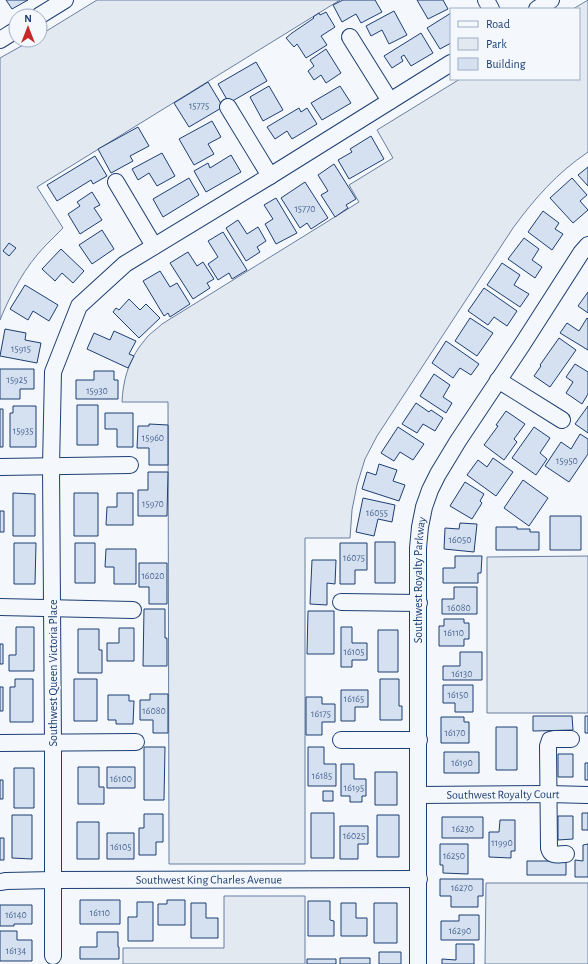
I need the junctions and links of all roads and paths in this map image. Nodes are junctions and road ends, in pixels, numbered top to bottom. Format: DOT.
graph roads {
  1 [pos="65,0"];
  2 [pos="551,0"];
  3 [pos="539,8"];
  4 [pos="48,10"];
  5 [pos="350,36"];
  6 [pos="450,63"];
  7 [pos="390,101"];
  8 [pos="228,107"];
  9 [pos="270,176"];
  10 [pos="116,182"];
  11 [pos="588,245"];
  12 [pos="154,246"];
  13 [pos="498,380"];
  14 [pos="562,420"];
  15 [pos="130,465"];
  16 [pos="51,466"];
  17 [pos="0,467"];
  18 [pos="341,602"];
  19 [pos="419,603"];
  20 [pos="0,607"];
  21 [pos="52,608"];
  22 [pos="133,610"];
  23 [pos="571,739"];
  24 [pos="341,740"];
  25 [pos="419,740"];
  26 [pos="136,742"];
  27 [pos="0,743"];
  28 [pos="53,743"];
  29 [pos="548,794"];
  30 [pos="588,794"];
  31 [pos="418,795"];
  32 [pos="566,854"];
  33 [pos="419,879"];
  34 [pos="53,880"];
  35 [pos="0,882"];
  36 [pos="53,956"];
  37 [pos="418,964"];
  1 -- 4 [label="street"];
  2 -- 3 [label="street"];
  5 -- 7 [label="street"];
  6 -- 7 [label="street, Southwest Queen Victoria Place"];
  7 -- 9 [label="street, Southwest Queen Victoria Place"];
  8 -- 9 [label="street"];
  9 -- 12 [label="street, Southwest Queen Victoria Place"];
  10 -- 12 [label="street"];
  11 -- 13 [label="street, Southwest Royalty Parkway"];
  12 -- 16 [label="street, Southwest Queen Victoria Place"];
  13 -- 14 [label="street"];
  13 -- 19 [label="street, Southwest Royalty Parkway"];
  15 -- 16 [label="street"];
  16 -- 17 [label="street"];
  16 -- 21 [label="street, Southwest Queen Victoria Place"];
  18 -- 19 [label="street"];
  19 -- 25 [label="street, Southwest Royalty Parkway"];
  20 -- 21 [label="street"];
  21 -- 22 [label="street"];
  21 -- 28 [label="street, Southwest Queen Victoria Place"];
  23 -- 29 [label="street"];
  24 -- 25 [label="street"];
  25 -- 31 [label="street, Southwest Royalty Parkway"];
  26 -- 28 [label="street"];
  27 -- 28 [label="street"];
  28 -- 34 [label="street, Southwest Queen Victoria Place"];
  29 -- 30 [label="street, Southwest Royalty Court"];
  29 -- 31 [label="street, Southwest Royalty Court"];
  29 -- 32 [label="street"];
  31 -- 33 [label="street, Southwest Royalty Parkway"];
  33 -- 34 [label="street, Southwest King Charles Avenue"];
  33 -- 37 [label="street, Southwest Royalty Parkway"];
  34 -- 35 [label="street, Southwest King Charles Avenue"];
  34 -- 36 [label="street, Southwest Queen Victoria Place"];
}
